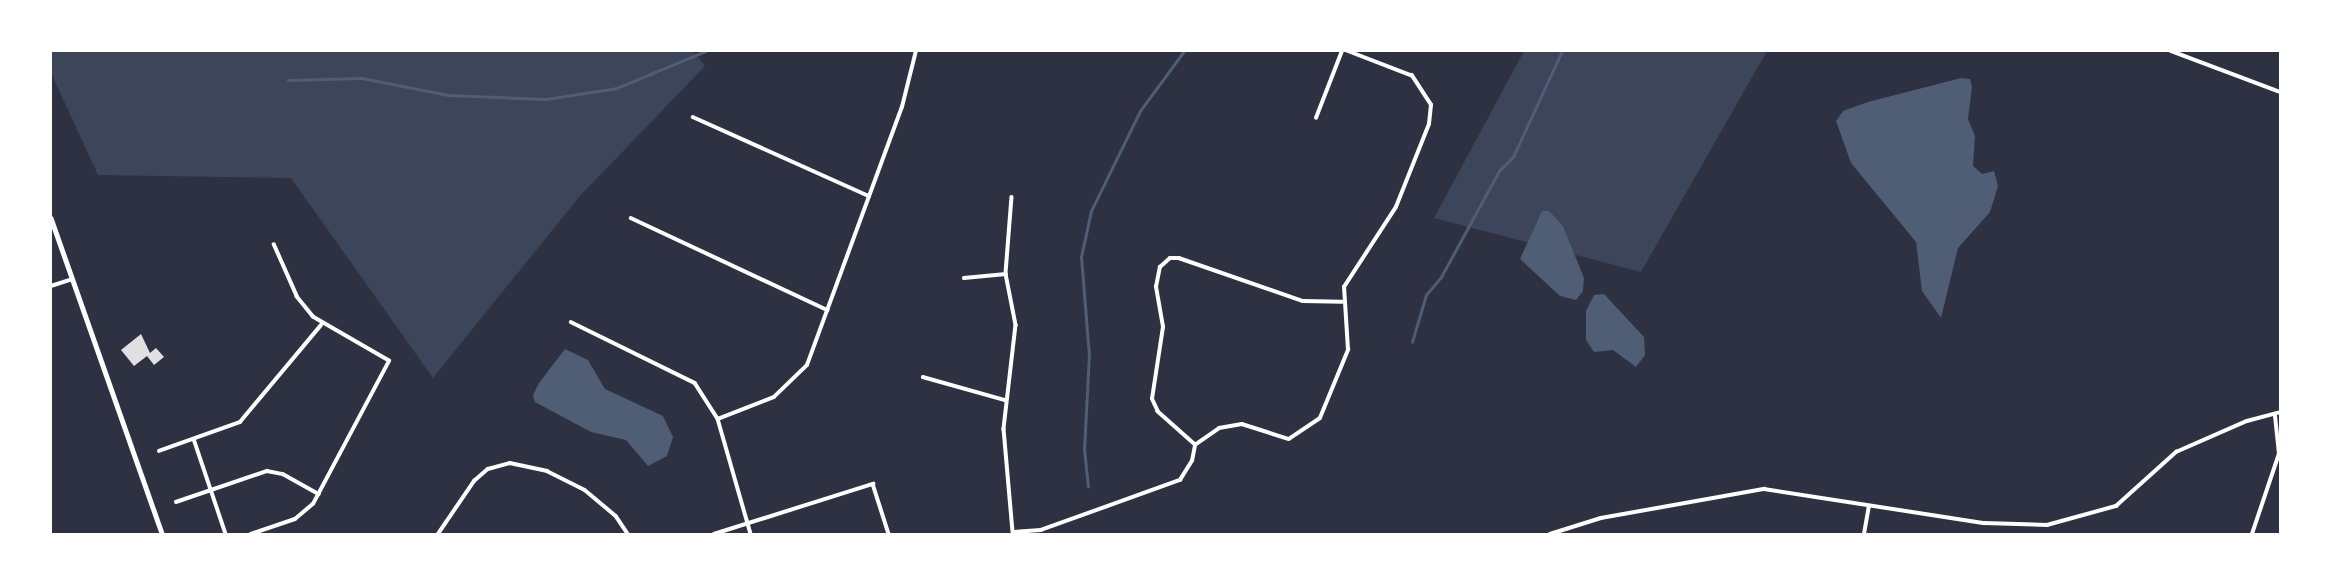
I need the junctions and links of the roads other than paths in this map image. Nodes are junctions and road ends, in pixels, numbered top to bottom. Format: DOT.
graph roads {
  1 [pos="916,51"];
  2 [pos="1344,51"];
  3 [pos="2171,51"];
  4 [pos="2280,92"];
  5 [pos="693,117"];
  6 [pos="1316,118"];
  7 [pos="869,197"];
  8 [pos="1012,197"];
  9 [pos="51,218"];
  10 [pos="631,218"];
  11 [pos="274,245"];
  12 [pos="1006,274"];
  13 [pos="964,278"];
  14 [pos="72,279"];
  15 [pos="51,286"];
  16 [pos="1342,302"];
  17 [pos="827,310"];
  18 [pos="571,321"];
  19 [pos="321,325"];
  20 [pos="923,377"];
  21 [pos="1005,400"];
  22 [pos="2280,412"];
  23 [pos="2275,415"];
  24 [pos="718,419"];
  25 [pos="194,439"];
  26 [pos="1195,445"];
  27 [pos="159,451"];
  28 [pos="211,489"];
  29 [pos="319,494"];
  30 [pos="176,502"];
  31 [pos="1869,507"];
  32 [pos="748,524"];
  33 [pos="1013,533"];
  34 [pos="162,534"];
  35 [pos="226,534"];
  36 [pos="251,534"];
  37 [pos="438,534"];
  38 [pos="628,534"];
  39 [pos="714,534"];
  40 [pos="751,534"];
  41 [pos="889,534"];
  42 [pos="1550,534"];
  43 [pos="1864,534"];
  44 [pos="2252,534"];
  1 -- 7 [label="street"];
  2 -- 6 [label="street"];
  2 -- 16 [label="street"];
  3 -- 4 [label="street"];
  5 -- 7 [label="street"];
  7 -- 17 [label="street"];
  8 -- 12 [label="street"];
  9 -- 14 [label="main road"];
  10 -- 17 [label="street"];
  11 -- 19 [label="street"];
  12 -- 13 [label="street"];
  12 -- 21 [label="street"];
  14 -- 15 [label="street"];
  14 -- 34 [label="main road"];
  16 -- 26 [label="street"];
  16 -- 26 [label="street"];
  17 -- 24 [label="street"];
  18 -- 24 [label="street"];
  19 -- 25 [label="street"];
  19 -- 29 [label="street"];
  20 -- 21 [label="street"];
  21 -- 33 [label="street"];
  22 -- 23 [label="street"];
  23 -- 31 [label="street"];
  23 -- 44 [label="street"];
  24 -- 32 [label="street"];
  25 -- 27 [label="street"];
  25 -- 28 [label="street"];
  26 -- 33 [label="street"];
  28 -- 29 [label="street"];
  28 -- 30 [label="street"];
  28 -- 35 [label="street"];
  29 -- 36 [label="street"];
  31 -- 42 [label="street"];
  31 -- 43 [label="street"];
  32 -- 39 [label="street"];
  32 -- 40 [label="street"];
  32 -- 41 [label="street"];
  37 -- 38 [label="street"];
}
